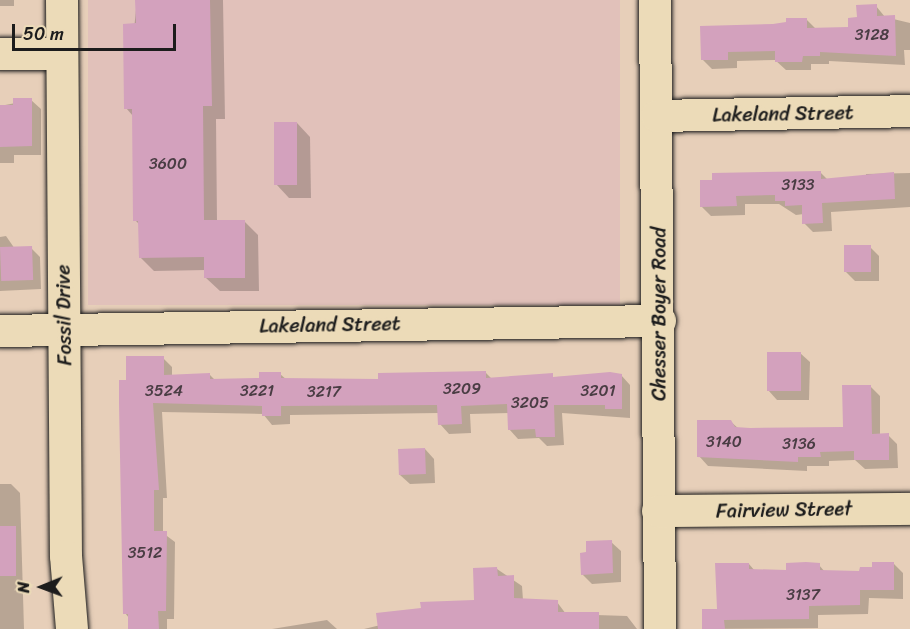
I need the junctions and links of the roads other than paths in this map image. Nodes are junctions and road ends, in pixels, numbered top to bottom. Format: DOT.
graph roads {
  1 [pos="62,0"];
  2 [pos="655,0"];
  3 [pos="0,54"];
  4 [pos="62,54"];
  5 [pos="910,111"];
  6 [pos="657,116"];
  7 [pos="660,321"];
  8 [pos="64,328"];
  9 [pos="0,331"];
  10 [pos="910,508"];
  11 [pos="658,511"];
  12 [pos="72,629"];
  13 [pos="660,629"];
  1 -- 4 [label="street, Fossil Drive"];
  2 -- 6 [label="street, Chesser Boyer Road"];
  3 -- 4 [label="street"];
  4 -- 8 [label="street, Fossil Drive"];
  5 -- 6 [label="street, Lakeland Street"];
  6 -- 7 [label="street, Chesser Boyer Road"];
  7 -- 8 [label="street, Lakeland Street"];
  7 -- 11 [label="street, Chesser Boyer Road"];
  8 -- 9 [label="street, Lakeland Street"];
  8 -- 12 [label="street, Fossil Drive"];
  10 -- 11 [label="street, Fairview Street"];
  11 -- 13 [label="street, Chesser Boyer Road"];
}
